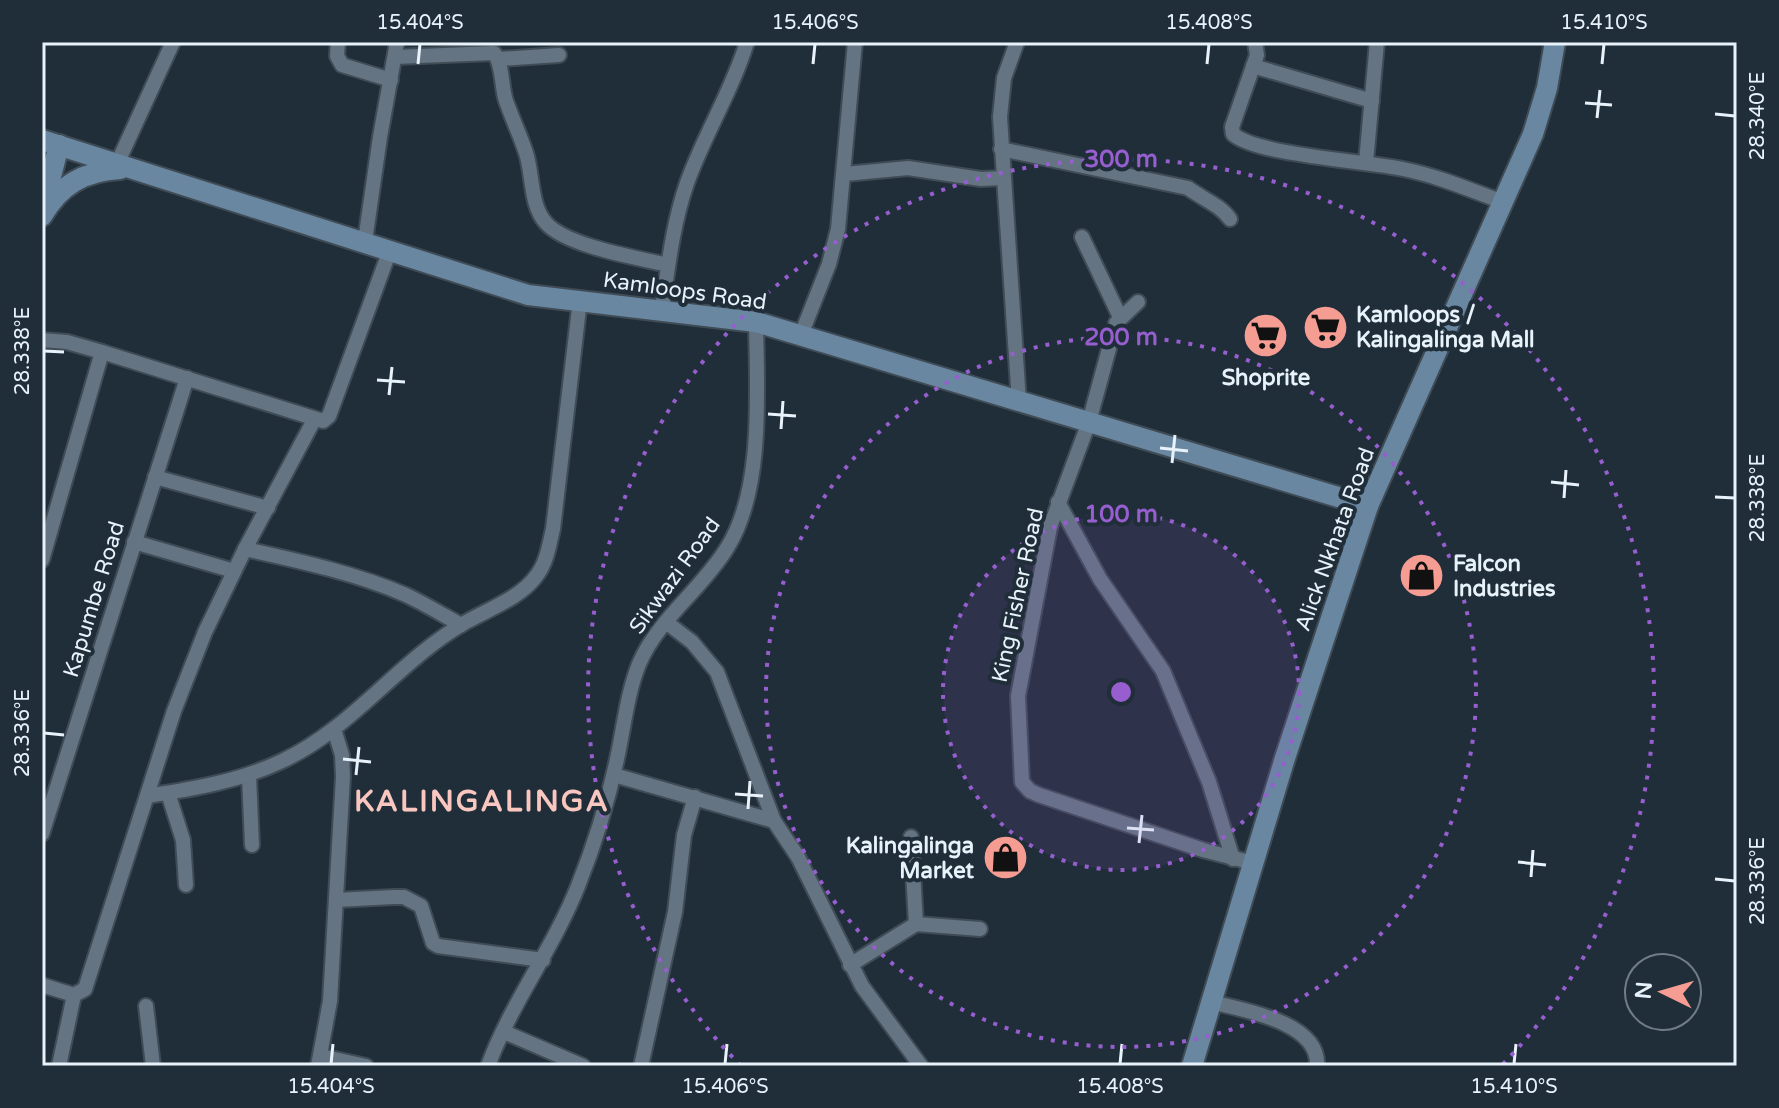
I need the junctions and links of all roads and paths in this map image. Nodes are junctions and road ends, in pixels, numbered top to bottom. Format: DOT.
graph roads {
  1 [pos="173,42"];
  2 [pos="338,42"];
  3 [pos="747,42"];
  4 [pos="855,42"];
  5 [pos="1017,42"];
  6 [pos="1255,42"];
  7 [pos="1377,42"];
  8 [pos="1555,42"];
  9 [pos="396,49"];
  10 [pos="559,55"];
  11 [pos="499,59"];
  12 [pos="1253,66"];
  13 [pos="391,80"];
  14 [pos="1372,101"];
  15 [pos="50,142"];
  16 [pos="1001,149"];
  17 [pos="1366,162"];
  18 [pos="117,164"];
  19 [pos="144,173"];
  20 [pos="845,174"];
  21 [pos="1003,178"];
  22 [pos="1503,202"];
  23 [pos="42,214"];
  24 [pos="1230,219"];
  25 [pos="1082,237"];
  26 [pos="365,241"];
  27 [pos="390,250"];
  28 [pos="668,265"];
  29 [pos="580,300"];
  30 [pos="1138,302"];
  31 [pos="662,309"];
  32 [pos="1120,317"];
  33 [pos="756,322"];
  34 [pos="801,335"];
  35 [pos="42,340"];
  36 [pos="102,352"];
  37 [pos="187,378"];
  38 [pos="1019,402"];
  39 [pos="314,420"];
  40 [pos="1089,422"];
  41 [pos="155,477"];
  42 [pos="1058,502"];
  43 [pos="1368,506"];
  44 [pos="268,508"];
  45 [pos="134,542"];
  46 [pos="245,549"];
  47 [pos="42,560"];
  48 [pos="234,571"];
  49 [pos="666,622"];
  50 [pos="461,625"];
  51 [pos="334,729"];
  52 [pos="614,775"];
  53 [pos="249,776"];
  54 [pos="168,793"];
  55 [pos="147,796"];
  56 [pos="695,797"];
  57 [pos="774,821"];
  58 [pos="42,834"];
  59 [pos="911,837"];
  60 [pos="252,845"];
  61 [pos="1233,859"];
  62 [pos="1253,863"];
  63 [pos="186,885"];
  64 [pos="336,900"];
  65 [pos="916,924"];
  66 [pos="980,929"];
  67 [pos="543,960"];
  68 [pos="850,965"];
  69 [pos="42,985"];
  70 [pos="74,995"];
  71 [pos="1211,1002"];
  72 [pos="146,1006"];
  73 [pos="504,1032"];
  74 [pos="320,1061"];
  75 [pos="59,1066"];
  76 [pos="153,1066"];
  77 [pos="366,1066"];
  78 [pos="488,1066"];
  79 [pos="583,1066"];
  80 [pos="641,1066"];
  81 [pos="921,1066"];
  82 [pos="1192,1066"];
  83 [pos="1317,1066"];
  1 -- 18 [label="street"];
  2 -- 13 [label="street"];
  3 -- 28 [label="street"];
  4 -- 20 [label="street"];
  5 -- 16 [label="street"];
  6 -- 12 [label="street"];
  7 -- 14 [label="street"];
  8 -- 22 [label="main road, Alick Nkhata Road"];
  9 -- 11 [label="street"];
  9 -- 13 [label="street"];
  10 -- 11 [label="street"];
  11 -- 28 [label="street"];
  12 -- 14 [label="street"];
  12 -- 17 [label="street"];
  13 -- 26 [label="street"];
  14 -- 17 [label="street"];
  15 -- 18 [label="main road, Kamloops Road"];
  15 -- 23 [label="main road"];
  16 -- 21 [label="street"];
  16 -- 24 [label="street"];
  17 -- 22 [label="street"];
  18 -- 19 [label="main road, Kamloops Road"];
  19 -- 23 [label="main road"];
  19 -- 26 [label="main road, Kamloops Road"];
  20 -- 21 [label="street"];
  20 -- 34 [label="street"];
  21 -- 38 [label="street"];
  22 -- 43 [label="main road, Alick Nkhata Road"];
  25 -- 32 [label="street"];
  26 -- 27 [label="main road, Kamloops Road"];
  27 -- 29 [label="main road, Kamloops Road"];
  27 -- 39 [label="street"];
  28 -- 31 [label="street"];
  29 -- 31 [label="main road, Kamloops Road"];
  29 -- 50 [label="street"];
  30 -- 32 [label="street"];
  31 -- 33 [label="main road, Kamloops Road"];
  32 -- 40 [label="street, King Fisher Road"];
  33 -- 34 [label="main road, Kamloops Road"];
  33 -- 49 [label="street, Sikwazi Road"];
  34 -- 38 [label="main road, Kamloops Road"];
  35 -- 36 [label="street"];
  36 -- 37 [label="street"];
  36 -- 47 [label="street"];
  37 -- 39 [label="street"];
  37 -- 41 [label="street, Kapumbe Road"];
  38 -- 40 [label="main road, Kamloops Road"];
  39 -- 44 [label="street"];
  40 -- 42 [label="street, King Fisher Road"];
  40 -- 43 [label="main road, Kamloops Road"];
  41 -- 44 [label="street"];
  41 -- 45 [label="street, Kapumbe Road"];
  42 -- 61 [label="street"];
  42 -- 61 [label="street, King Fisher Road"];
  43 -- 62 [label="main road, Alick Nkhata Road"];
  44 -- 46 [label="street"];
  45 -- 48 [label="street"];
  45 -- 58 [label="street, Kapumbe Road"];
  46 -- 48 [label="street"];
  46 -- 50 [label="street"];
  48 -- 55 [label="street"];
  49 -- 52 [label="street, Sikwazi Road"];
  49 -- 57 [label="street"];
  50 -- 51 [label="street"];
  51 -- 53 [label="street"];
  51 -- 64 [label="street"];
  52 -- 56 [label="street"];
  52 -- 67 [label="street, Sikwazi Road"];
  53 -- 54 [label="street"];
  53 -- 60 [label="street"];
  54 -- 55 [label="street"];
  54 -- 63 [label="street"];
  55 -- 70 [label="street"];
  56 -- 57 [label="street"];
  56 -- 80 [label="street"];
  57 -- 68 [label="street"];
  59 -- 65 [label="street"];
  61 -- 62 [label="street"];
  62 -- 71 [label="main road, Alick Nkhata Road"];
  64 -- 67 [label="street"];
  64 -- 74 [label="street"];
  65 -- 66 [label="street"];
  65 -- 68 [label="street"];
  67 -- 73 [label="street, Sikwazi Road"];
  68 -- 81 [label="street"];
  69 -- 70 [label="street"];
  70 -- 75 [label="street"];
  71 -- 82 [label="main road, Alick Nkhata Road"];
  71 -- 83 [label="street"];
  72 -- 76 [label="street"];
  73 -- 78 [label="street, Sikwazi Road"];
  73 -- 79 [label="street"];
  74 -- 77 [label="street"];
}
